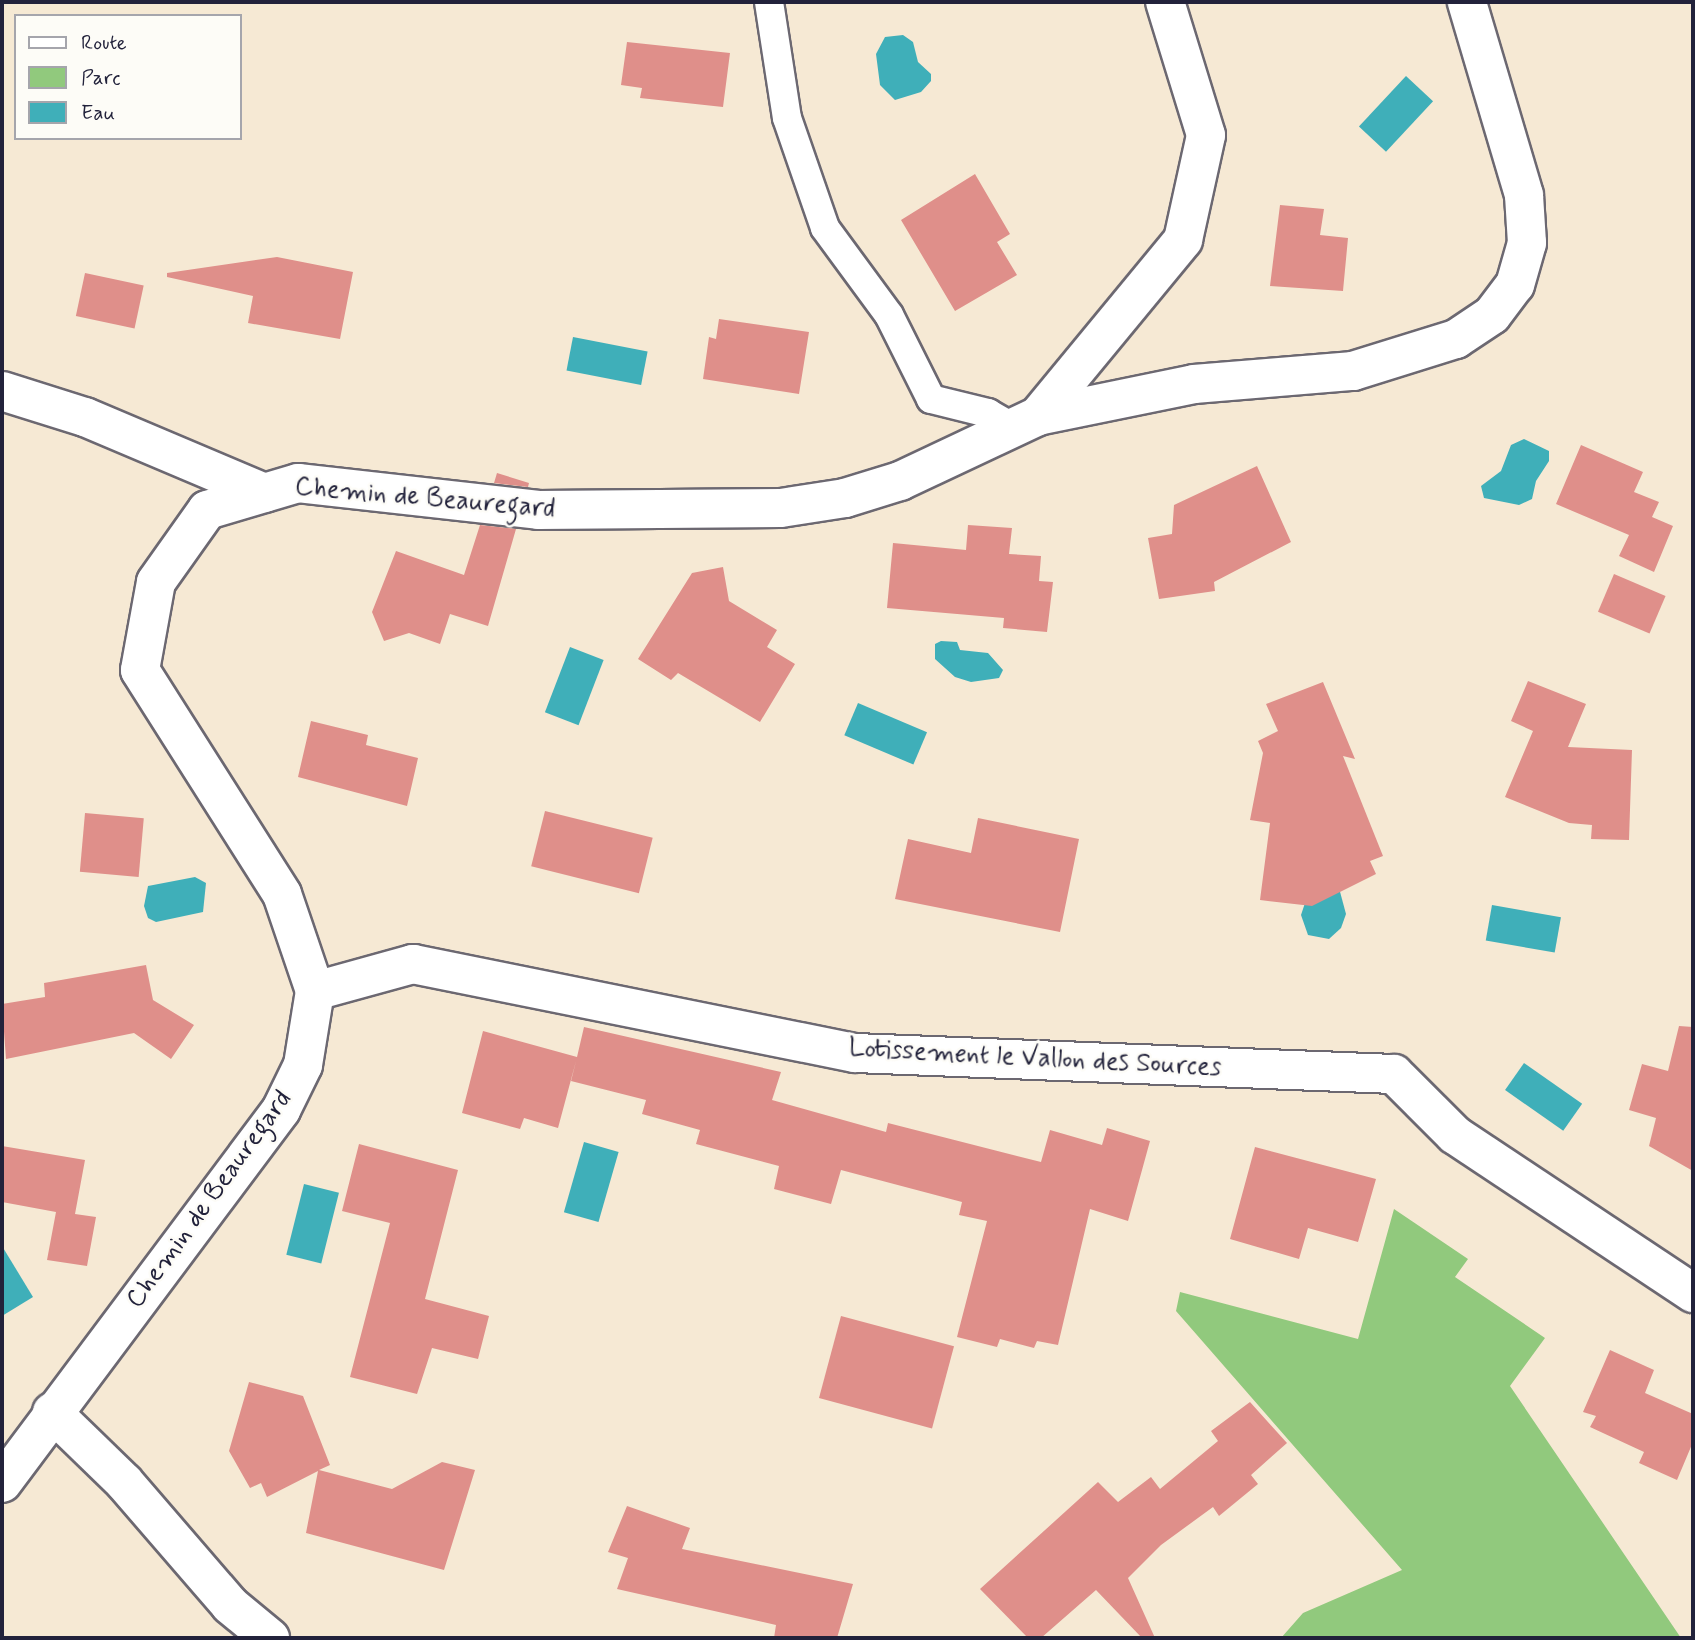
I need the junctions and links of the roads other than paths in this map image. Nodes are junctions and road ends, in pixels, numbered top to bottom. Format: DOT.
graph roads {
  1 [pos="769,2"];
  2 [pos="1165,2"];
  3 [pos="1467,2"];
  4 [pos="2,391"];
  5 [pos="1026,422"];
  6 [pos="265,493"];
  7 [pos="315,991"];
  8 [pos="1693,1293"];
  9 [pos="52,1412"];
  10 [pos="2,1483"];
  11 [pos="270,1638"];
  1 -- 5 [label="lane"];
  2 -- 5 [label="street, Chemin de Beauregard"];
  3 -- 5 [label="street"];
  4 -- 6 [label="street"];
  5 -- 6 [label="street, Chemin de Beauregard"];
  6 -- 7 [label="street, Chemin de Beauregard"];
  7 -- 8 [label="street, Lotissement le Vallon des Sources"];
  7 -- 9 [label="street, Chemin de Beauregard"];
  9 -- 10 [label="street, Chemin de Beauregard"];
  9 -- 11 [label="street"];
}
